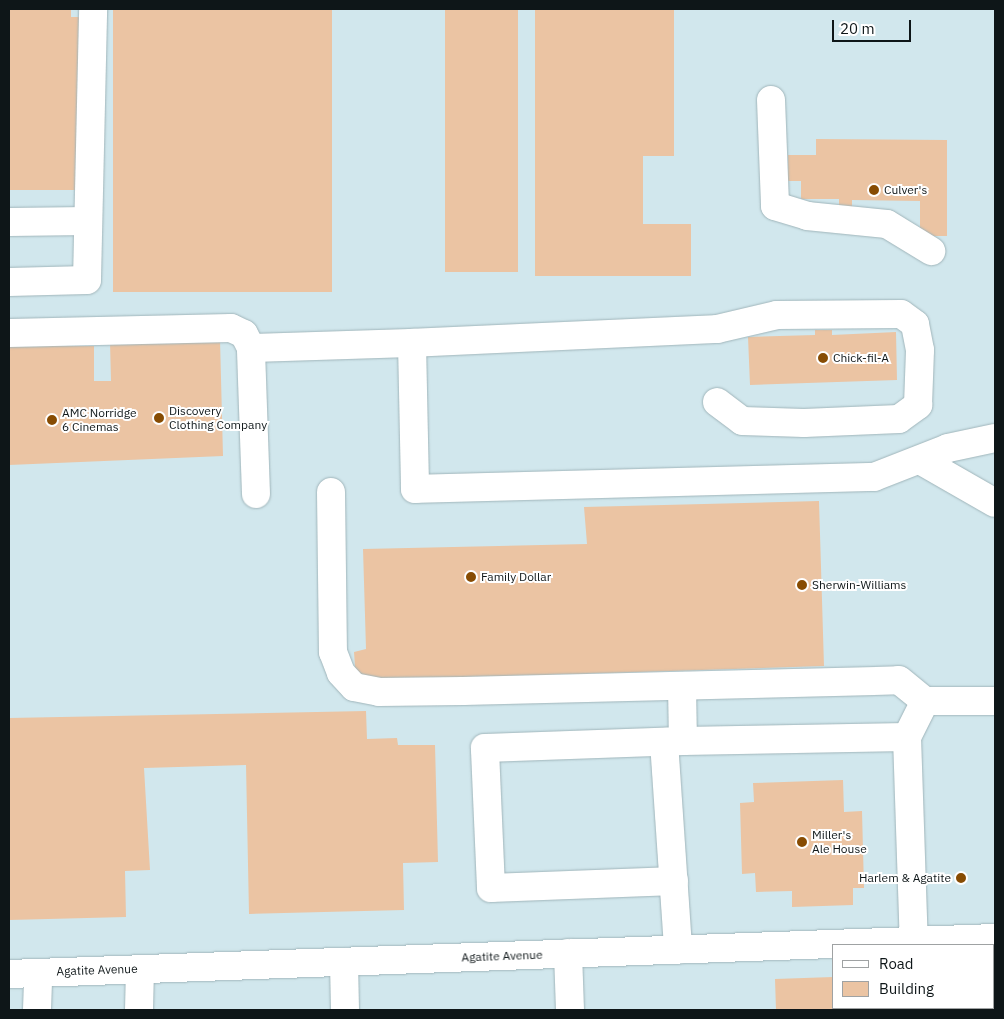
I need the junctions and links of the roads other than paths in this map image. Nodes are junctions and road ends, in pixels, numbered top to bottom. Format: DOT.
graph roads {
  1 [pos="93,9"];
  2 [pos="771,100"];
  3 [pos="88,221"];
  4 [pos="9,222"];
  5 [pos="931,251"];
  6 [pos="9,282"];
  7 [pos="9,333"];
  8 [pos="412,343"];
  9 [pos="251,348"];
  10 [pos="717,402"];
  11 [pos="995,438"];
  12 [pos="920,460"];
  13 [pos="332,492"];
  14 [pos="256,494"];
  15 [pos="995,503"];
  16 [pos="682,686"];
  17 [pos="925,701"];
  18 [pos="995,701"];
  19 [pos="907,737"];
  20 [pos="673,741"];
  21 [pos="674,881"];
  22 [pos="995,938"];
  23 [pos="914,943"];
  24 [pos="880,944"];
  25 [pos="832,945"];
  26 [pos="678,950"];
  27 [pos="568,953"];
  28 [pos="344,962"];
  29 [pos="140,969"];
  30 [pos="38,973"];
  31 [pos="9,974"];
  32 [pos="37,1010"];
  33 [pos="139,1010"];
  34 [pos="346,1010"];
  35 [pos="570,1010"];
  1 -- 3 [label="street"];
  2 -- 5 [label="street"];
  3 -- 4 [label="street"];
  3 -- 6 [label="street"];
  7 -- 9 [label="street"];
  8 -- 9 [label="street"];
  8 -- 10 [label="street"];
  8 -- 12 [label="street"];
  9 -- 14 [label="street"];
  11 -- 12 [label="street"];
  12 -- 15 [label="street"];
  13 -- 16 [label="street"];
  16 -- 17 [label="street"];
  16 -- 20 [label="street"];
  17 -- 18 [label="street"];
  17 -- 19 [label="street"];
  19 -- 20 [label="street"];
  19 -- 23 [label="street"];
  20 -- 21 [label="street"];
  20 -- 21 [label="street"];
  21 -- 26 [label="street"];
  22 -- 23 [label="street, Agatite Avenue"];
  23 -- 24 [label="street, Agatite Avenue"];
  25 -- 26 [label="street, Agatite Avenue"];
  26 -- 27 [label="street, Agatite Avenue"];
  27 -- 28 [label="street, Agatite Avenue"];
  27 -- 35 [label="street"];
  28 -- 29 [label="street, Agatite Avenue"];
  28 -- 34 [label="street"];
  29 -- 30 [label="street, Agatite Avenue"];
  29 -- 33 [label="street"];
  30 -- 31 [label="street, Agatite Avenue"];
  30 -- 32 [label="street"];
}
